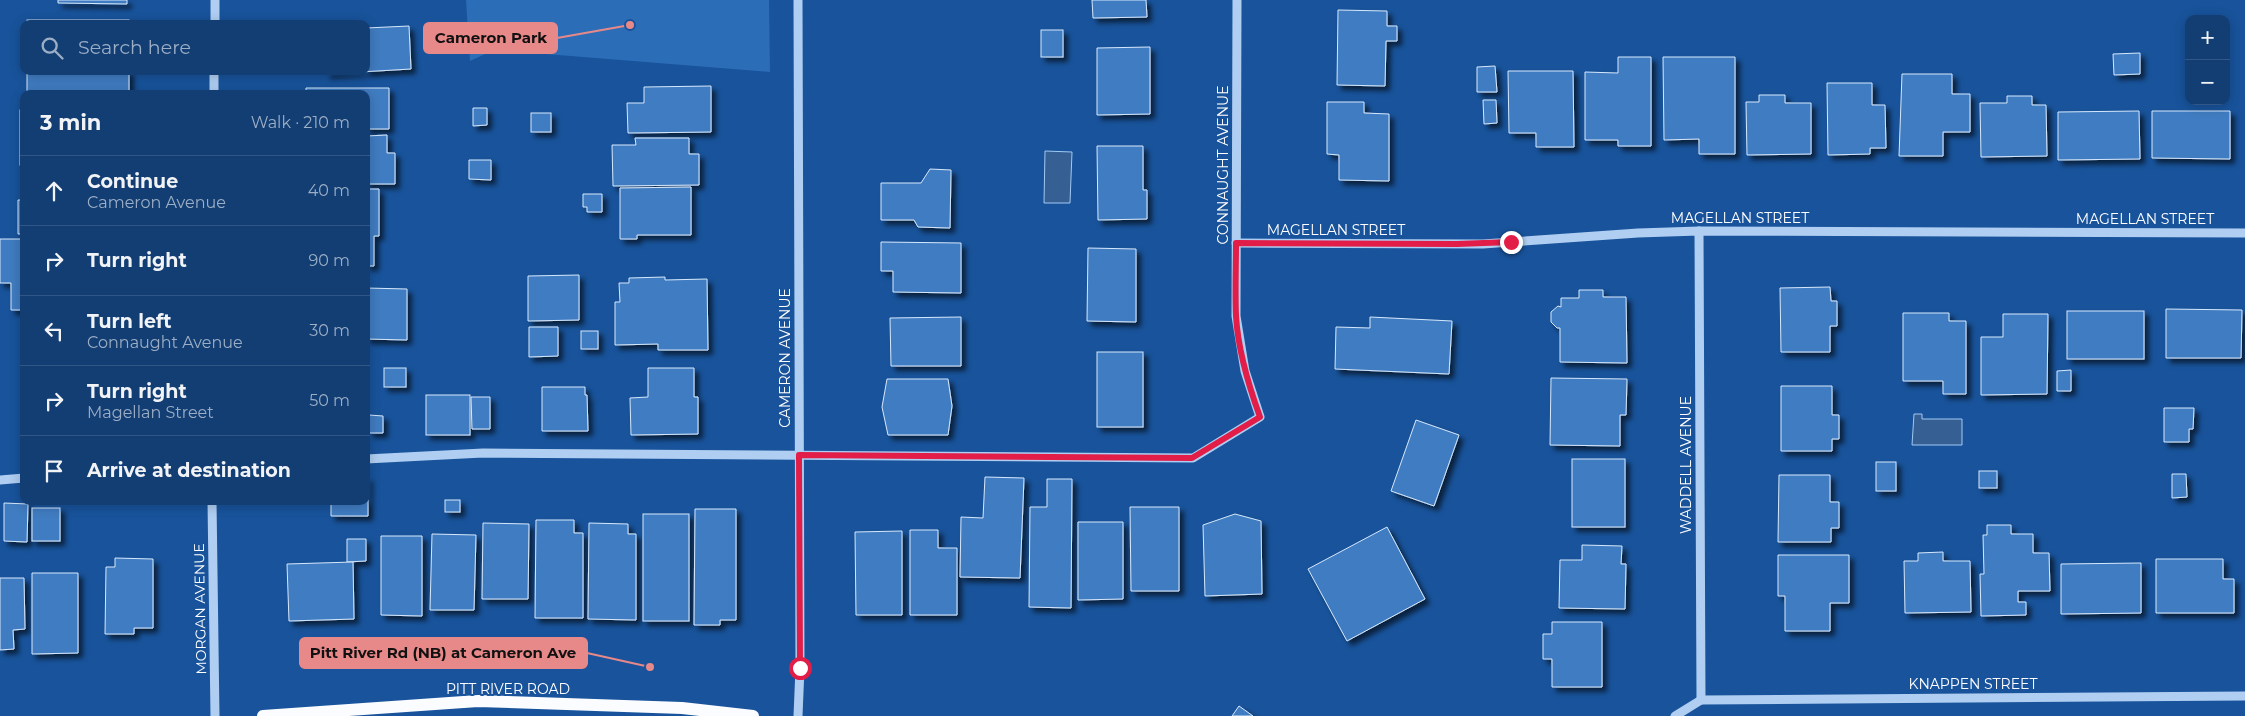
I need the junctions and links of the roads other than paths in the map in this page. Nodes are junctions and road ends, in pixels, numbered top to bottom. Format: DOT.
graph roads {
  1 [pos="215,0"];
  2 [pos="798,0"];
  3 [pos="1237,0"];
  4 [pos="214,20"];
  5 [pos="214,75"];
  6 [pos="214,90"];
  7 [pos="1699,231"];
  8 [pos="2245,233"];
  9 [pos="1236,243"];
  10 [pos="799,455"];
  11 [pos="370,459"];
  12 [pos="20,478"];
  13 [pos="0,480"];
  14 [pos="212,505"];
  15 [pos="2245,696"];
  16 [pos="1700,700"];
  17 [pos="215,716"];
  18 [pos="263,716"];
  19 [pos="753,716"];
  20 [pos="798,716"];
  21 [pos="1676,716"];
  1 -- 4 [label="street"];
  2 -- 10 [label="street, CAMERON AVENUE"];
  3 -- 9 [label="street, CONNAUGHT AVENUE"];
  5 -- 6 [label="street"];
  7 -- 8 [label="street, MAGELLAN STREET"];
  7 -- 9 [label="street, MAGELLAN STREET"];
  7 -- 16 [label="street, WADDELL AVENUE"];
  9 -- 10 [label="street, CONNAUGHT AVENUE"];
  10 -- 11 [label="street"];
  10 -- 20 [label="street, CAMERON AVENUE"];
  12 -- 13 [label="street"];
  14 -- 17 [label="street, MORGAN AVENUE"];
  15 -- 16 [label="street, KNAPPEN STREET"];
  16 -- 21 [label="street"];
  18 -- 19 [label="main road, PITT RIVER ROAD"];
}
